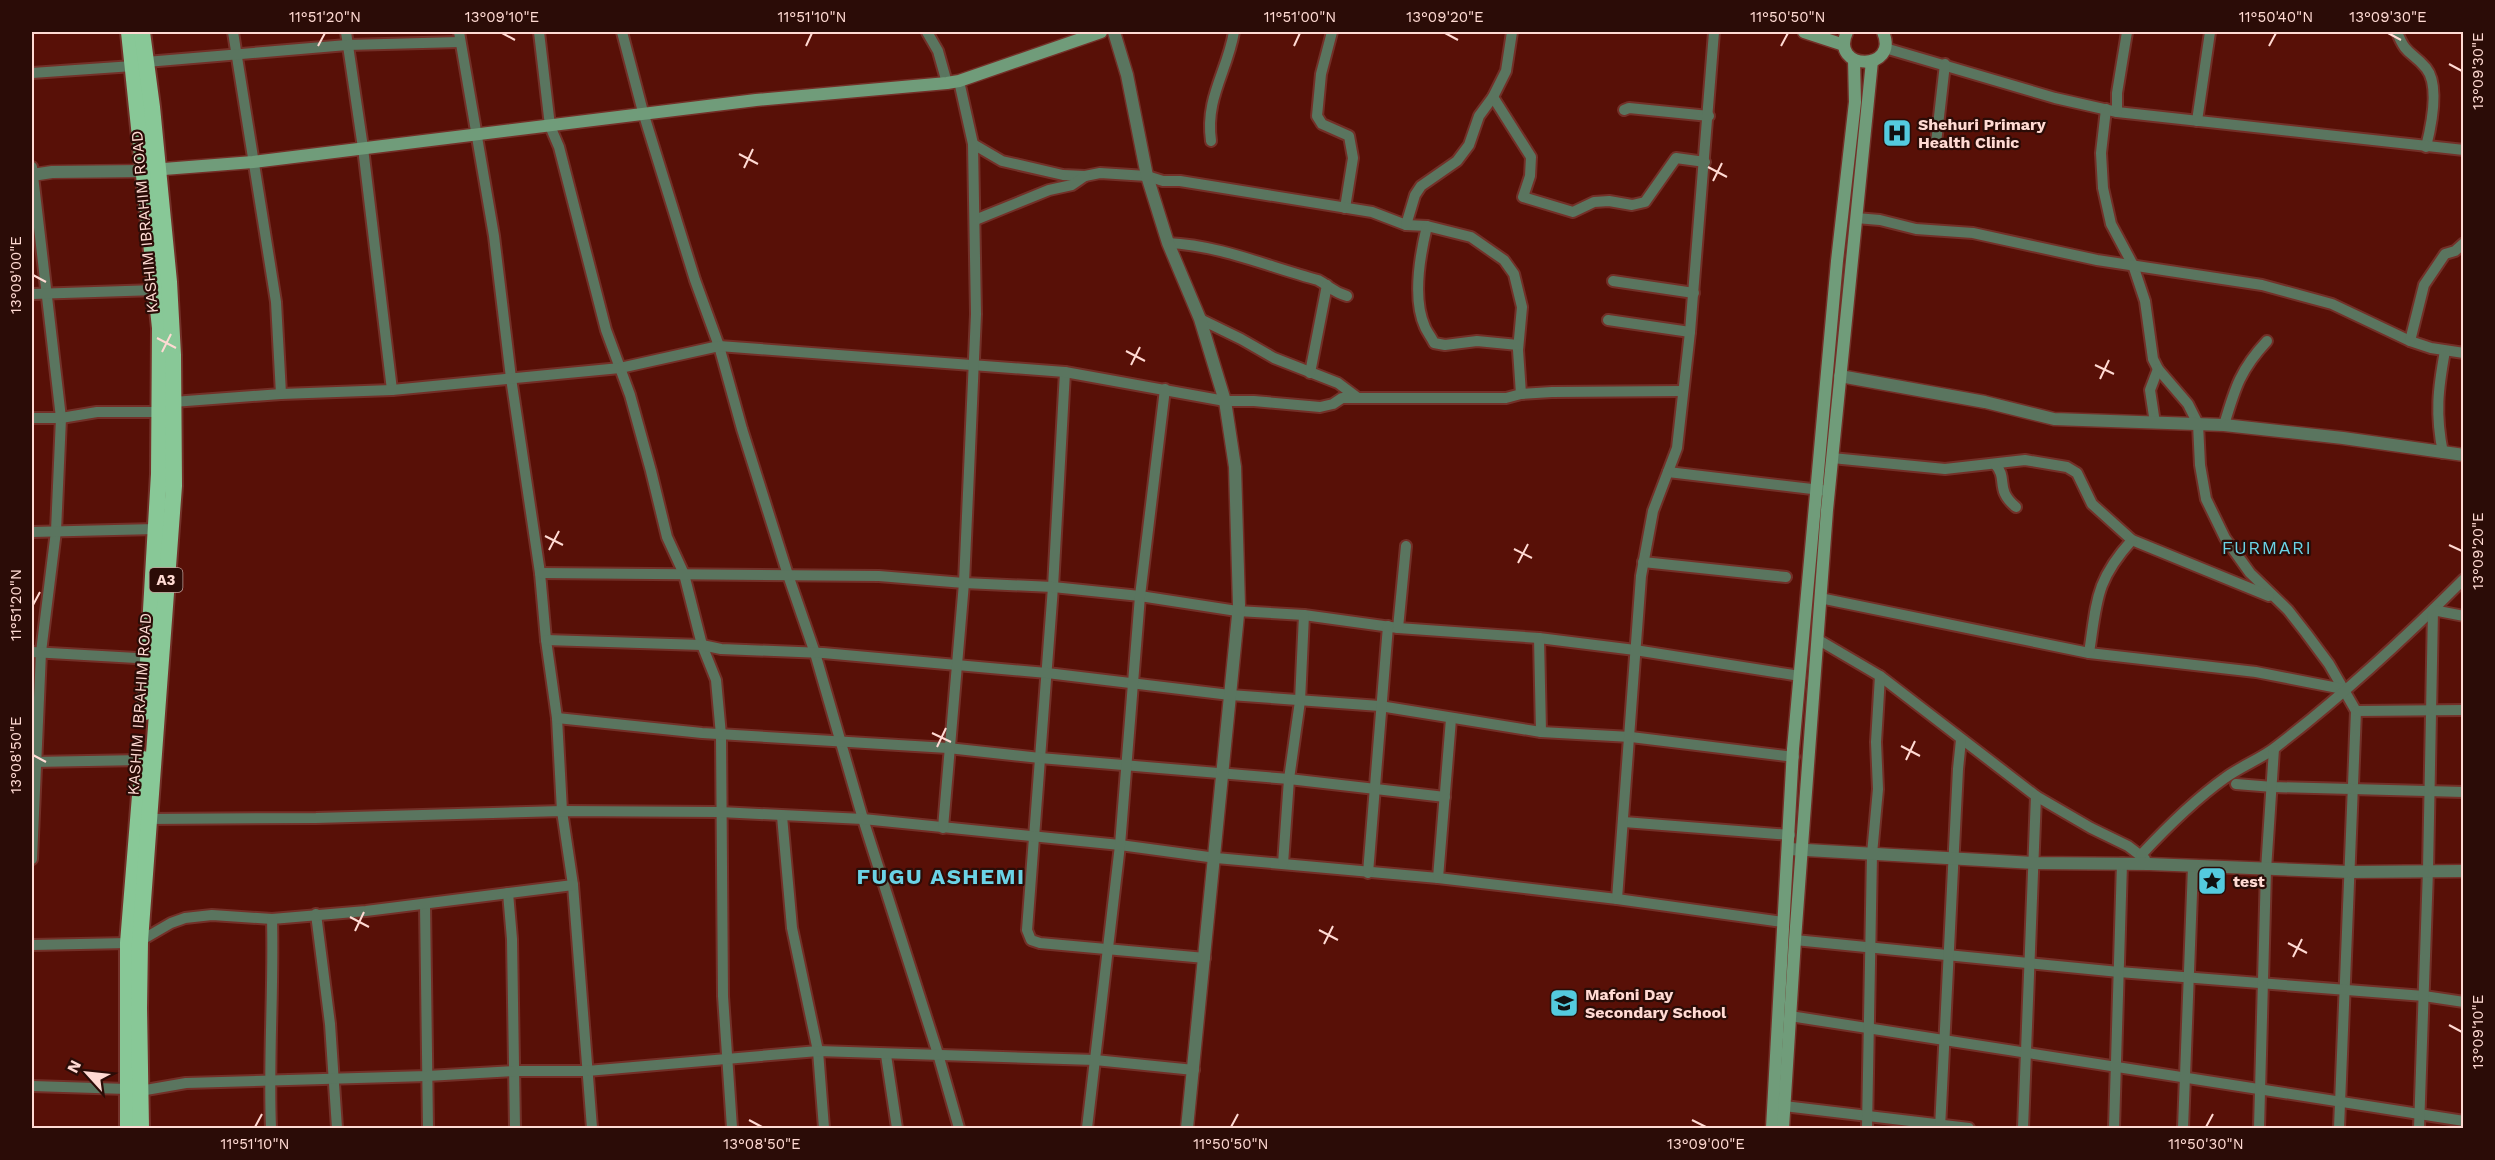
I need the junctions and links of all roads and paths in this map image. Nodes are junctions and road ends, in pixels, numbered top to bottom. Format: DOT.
graph roads {
  1 [pos="129,32"];
  2 [pos="142,32"];
  3 [pos="233,32"];
  4 [pos="346,32"];
  5 [pos="539,32"];
  6 [pos="622,32"];
  7 [pos="927,32"];
  8 [pos="1114,32"];
  9 [pos="1234,32"];
  10 [pos="1332,32"];
  11 [pos="1512,32"];
  12 [pos="1714,32"];
  13 [pos="1804,32"];
  14 [pos="1847,32"];
  15 [pos="1882,32"];
  16 [pos="2127,32"];
  17 [pos="2210,32"];
  18 [pos="2397,32"];
  19 [pos="1095,33"];
  20 [pos="459,37"];
  21 [pos="347,45"];
  22 [pos="1844,45"];
  23 [pos="1884,48"];
  24 [pos="237,55"];
  25 [pos="1854,60"];
  26 [pos="1872,61"];
  27 [pos="139,64"];
  28 [pos="1945,64"];
  29 [pos="32,73"];
  30 [pos="953,82"];
  31 [pos="1493,97"];
  32 [pos="1624,110"];
  33 [pos="2111,110"];
  34 [pos="643,112"];
  35 [pos="1709,116"];
  36 [pos="2197,121"];
  37 [pos="550,126"];
  38 [pos="476,135"];
  39 [pos="1211,141"];
  40 [pos="1935,143"];
  41 [pos="973,144"];
  42 [pos="2426,147"];
  43 [pos="363,148"];
  44 [pos="2463,150"];
  45 [pos="253,162"];
  46 [pos="1705,162"];
  47 [pos="32,167"];
  48 [pos="151,170"];
  49 [pos="32,175"];
  50 [pos="1086,176"];
  51 [pos="1147,176"];
  52 [pos="1346,208"];
  53 [pos="1856,218"];
  54 [pos="975,220"];
  55 [pos="1406,225"];
  56 [pos="1427,226"];
  57 [pos="1168,243"];
  58 [pos="2463,243"];
  59 [pos="2133,265"];
  60 [pos="1612,281"];
  61 [pos="1327,285"];
  62 [pos="157,290"];
  63 [pos="48,293"];
  64 [pos="1694,293"];
  65 [pos="32,294"];
  66 [pos="1347,296"];
  67 [pos="1200,320"];
  68 [pos="1608,320"];
  69 [pos="1690,332"];
  70 [pos="2267,341"];
  71 [pos="2410,341"];
  72 [pos="1518,345"];
  73 [pos="719,346"];
  74 [pos="2445,351"];
  75 [pos="2463,352"];
  76 [pos="974,366"];
  77 [pos="620,368"];
  78 [pos="2158,369"];
  79 [pos="1065,372"];
  80 [pos="1310,373"];
  81 [pos="1840,376"];
  82 [pos="511,378"];
  83 [pos="1165,389"];
  84 [pos="392,390"];
  85 [pos="1683,391"];
  86 [pos="281,394"];
  87 [pos="1521,394"];
  88 [pos="1358,399"];
  89 [pos="1225,401"];
  90 [pos="167,407"];
  91 [pos="32,418"];
  92 [pos="61,418"];
  93 [pos="2155,423"];
  94 [pos="2198,424"];
  95 [pos="2224,425"];
  96 [pos="2444,453"];
  97 [pos="2463,455"];
  98 [pos="1832,458"];
  99 [pos="1995,464"];
  100 [pos="1668,472"];
  101 [pos="1823,490"];
  102 [pos="2016,507"];
  103 [pos="156,529"];
  104 [pos="56,531"];
  105 [pos="32,532"];
  106 [pos="2132,540"];
  107 [pos="1406,546"];
  108 [pos="1643,562"];
  109 [pos="540,573"];
  110 [pos="684,574"];
  111 [pos="788,575"];
  112 [pos="1786,577"];
  113 [pos="2463,579"];
  114 [pos="964,583"];
  115 [pos="1053,587"];
  116 [pos="1140,596"];
  117 [pos="1820,598"];
  118 [pos="2275,598"];
  119 [pos="2433,610"];
  120 [pos="1237,611"];
  121 [pos="1304,615"];
  122 [pos="2463,616"];
  123 [pos="1393,627"];
  124 [pos="1539,638"];
  125 [pos="546,639"];
  126 [pos="1817,639"];
  127 [pos="702,645"];
  128 [pos="1635,650"];
  129 [pos="36,652"];
  130 [pos="815,652"];
  131 [pos="2089,653"];
  132 [pos="154,659"];
  133 [pos="957,665"];
  134 [pos="1047,673"];
  135 [pos="1800,676"];
  136 [pos="1880,676"];
  137 [pos="1133,685"];
  138 [pos="2343,690"];
  139 [pos="1230,696"];
  140 [pos="1300,700"];
  141 [pos="1380,706"];
  142 [pos="2432,709"];
  143 [pos="2463,710"];
  144 [pos="2356,711"];
  145 [pos="557,718"];
  146 [pos="1452,719"];
  147 [pos="1542,732"];
  148 [pos="721,735"];
  149 [pos="1630,737"];
  150 [pos="1961,740"];
  151 [pos="842,743"];
  152 [pos="948,748"];
  153 [pos="2274,749"];
  154 [pos="1794,757"];
  155 [pos="1040,758"];
  156 [pos="143,760"];
  157 [pos="34,762"];
  158 [pos="1125,766"];
  159 [pos="1223,774"];
  160 [pos="1289,779"];
  161 [pos="2236,784"];
  162 [pos="2272,787"];
  163 [pos="2352,788"];
  164 [pos="2429,790"];
  165 [pos="1375,791"];
  166 [pos="2463,792"];
  167 [pos="2036,796"];
  168 [pos="1445,797"];
  169 [pos="562,811"];
  170 [pos="720,812"];
  171 [pos="782,816"];
  172 [pos="144,819"];
  173 [pos="863,819"];
  174 [pos="1624,822"];
  175 [pos="943,828"];
  176 [pos="1033,835"];
  177 [pos="1790,835"];
  178 [pos="1120,845"];
  179 [pos="1796,850"];
  180 [pos="1872,854"];
  181 [pos="1216,858"];
  182 [pos="1954,858"];
  183 [pos="32,859"];
  184 [pos="2145,859"];
  185 [pos="2034,863"];
  186 [pos="2122,863"];
  187 [pos="1284,864"];
  188 [pos="2193,867"];
  189 [pos="2266,870"];
  190 [pos="2428,870"];
  191 [pos="2463,871"];
  192 [pos="2349,872"];
  193 [pos="1368,873"];
  194 [pos="1438,878"];
  195 [pos="573,885"];
  196 [pos="508,893"];
  197 [pos="1617,899"];
  198 [pos="425,904"];
  199 [pos="316,914"];
  200 [pos="272,919"];
  201 [pos="1783,922"];
  202 [pos="1795,940"];
  203 [pos="134,942"];
  204 [pos="32,945"];
  205 [pos="1108,948"];
  206 [pos="1870,948"];
  207 [pos="1949,955"];
  208 [pos="1204,958"];
  209 [pos="2030,963"];
  210 [pos="2119,972"];
  211 [pos="2189,978"];
  212 [pos="2264,983"];
  213 [pos="2343,990"];
  214 [pos="2424,996"];
  215 [pos="2463,1002"];
  216 [pos="1790,1016"];
  217 [pos="1869,1028"];
  218 [pos="1945,1040"];
  219 [pos="818,1051"];
  220 [pos="2026,1052"];
  221 [pos="886,1054"];
  222 [pos="938,1054"];
  223 [pos="727,1060"];
  224 [pos="1095,1060"];
  225 [pos="2117,1066"];
  226 [pos="1194,1070"];
  227 [pos="515,1071"];
  228 [pos="587,1071"];
  229 [pos="427,1076"];
  230 [pos="2185,1077"];
  231 [pos="333,1078"];
  232 [pos="269,1080"];
  233 [pos="32,1086"];
  234 [pos="2260,1088"];
  235 [pos="133,1090"];
  236 [pos="2340,1101"];
  237 [pos="1784,1106"];
  238 [pos="2419,1114"];
  239 [pos="1867,1116"];
  240 [pos="2463,1121"];
  241 [pos="1940,1127"];
  242 [pos="128,1128"];
  243 [pos="141,1128"];
  244 [pos="271,1128"];
  245 [pos="337,1128"];
  246 [pos="428,1128"];
  247 [pos="515,1128"];
  248 [pos="592,1128"];
  249 [pos="732,1128"];
  250 [pos="824,1128"];
  251 [pos="897,1128"];
  252 [pos="959,1128"];
  253 [pos="1087,1128"];
  254 [pos="1187,1128"];
  255 [pos="1772,1128"];
  256 [pos="1783,1128"];
  257 [pos="1867,1128"];
  258 [pos="1970,1128"];
  259 [pos="2023,1128"];
  260 [pos="2114,1128"];
  261 [pos="2182,1128"];
  262 [pos="2259,1128"];
  263 [pos="2339,1128"];
  264 [pos="2419,1128"];
  1 -- 27 [label="highway, KASHIM IBRAHIM ROAD / A3"];
  2 -- 27 [label="highway, KASHIM IBRAHIM ROAD / A3"];
  3 -- 24 [label="street"];
  4 -- 21 [label="street"];
  5 -- 37 [label="street"];
  6 -- 34 [label="street"];
  7 -- 30 [label="street"];
  8 -- 51 [label="street"];
  9 -- 39 [label="street"];
  10 -- 52 [label="street"];
  11 -- 31 [label="street"];
  12 -- 35 [label="street"];
  13 -- 22 [label="main road"];
  14 -- 22 [label="main road"];
  15 -- 23 [label="main road"];
  16 -- 33 [label="street"];
  17 -- 36 [label="street"];
  18 -- 42 [label="street"];
  19 -- 30 [label="main road"];
  20 -- 21 [label="street"];
  20 -- 38 [label="street"];
  21 -- 24 [label="street"];
  21 -- 43 [label="street"];
  22 -- 25 [label="main road"];
  23 -- 26 [label="main road"];
  23 -- 28 [label="street"];
  24 -- 27 [label="street"];
  24 -- 45 [label="street"];
  25 -- 26 [label="main road"];
  25 -- 101 [label="main road"];
  26 -- 53 [label="main road"];
  27 -- 29 [label="street"];
  27 -- 48 [label="highway, KASHIM IBRAHIM ROAD / A3"];
  28 -- 33 [label="street"];
  28 -- 40 [label="street"];
  30 -- 34 [label="main road"];
  30 -- 41 [label="street"];
  31 -- 46 [label="street"];
  31 -- 55 [label="street"];
  32 -- 35 [label="street"];
  33 -- 36 [label="street"];
  33 -- 59 [label="street"];
  34 -- 37 [label="main road"];
  34 -- 73 [label="street"];
  35 -- 46 [label="street"];
  36 -- 42 [label="street"];
  37 -- 38 [label="main road"];
  37 -- 77 [label="street"];
  38 -- 43 [label="main road"];
  38 -- 82 [label="street"];
  41 -- 50 [label="street"];
  41 -- 54 [label="street"];
  42 -- 44 [label="street"];
  43 -- 45 [label="main road"];
  43 -- 84 [label="street"];
  45 -- 48 [label="main road"];
  45 -- 86 [label="street"];
  46 -- 64 [label="street"];
  47 -- 49 [label="street"];
  48 -- 49 [label="street"];
  48 -- 62 [label="highway, KASHIM IBRAHIM ROAD / A3"];
  48 -- 90 [label="highway, KASHIM IBRAHIM ROAD / A3"];
  49 -- 63 [label="street"];
  50 -- 51 [label="street"];
  50 -- 54 [label="street"];
  51 -- 52 [label="street"];
  51 -- 57 [label="street"];
  52 -- 55 [label="street"];
  53 -- 59 [label="street"];
  53 -- 81 [label="main road"];
  54 -- 76 [label="street"];
  55 -- 56 [label="street"];
  56 -- 72 [label="street"];
  56 -- 72 [label="street"];
  57 -- 61 [label="street"];
  57 -- 67 [label="street"];
  58 -- 71 [label="street"];
  59 -- 71 [label="street"];
  59 -- 78 [label="street"];
  60 -- 64 [label="street"];
  61 -- 66 [label="street"];
  61 -- 80 [label="street"];
  62 -- 63 [label="street"];
  62 -- 90 [label="highway, KASHIM IBRAHIM ROAD / A3"];
  63 -- 65 [label="street"];
  63 -- 92 [label="street"];
  64 -- 69 [label="street"];
  67 -- 80 [label="street"];
  67 -- 89 [label="street"];
  68 -- 69 [label="street"];
  69 -- 85 [label="street"];
  70 -- 95 [label="street"];
  71 -- 74 [label="street"];
  72 -- 87 [label="street"];
  73 -- 76 [label="street"];
  73 -- 77 [label="street"];
  73 -- 111 [label="street"];
  74 -- 75 [label="street"];
  74 -- 96 [label="street"];
  76 -- 79 [label="street"];
  76 -- 114 [label="street"];
  77 -- 82 [label="street"];
  77 -- 110 [label="street"];
  78 -- 93 [label="street"];
  78 -- 94 [label="street"];
  79 -- 83 [label="street"];
  79 -- 115 [label="street"];
  80 -- 88 [label="street"];
  81 -- 93 [label="street"];
  81 -- 98 [label="main road"];
  82 -- 84 [label="street"];
  82 -- 109 [label="street"];
  83 -- 89 [label="street"];
  83 -- 116 [label="street"];
  84 -- 86 [label="street"];
  85 -- 87 [label="street"];
  85 -- 100 [label="street"];
  86 -- 90 [label="street"];
  87 -- 88 [label="street"];
  88 -- 89 [label="street"];
  89 -- 120 [label="street"];
  90 -- 92 [label="street"];
  90 -- 103 [label="highway, KASHIM IBRAHIM ROAD / A3"];
  90 -- 132 [label="highway, KASHIM IBRAHIM ROAD / A3"];
  91 -- 92 [label="street"];
  92 -- 104 [label="street"];
  93 -- 94 [label="street"];
  94 -- 95 [label="street"];
  94 -- 118 [label="street"];
  95 -- 96 [label="street"];
  96 -- 97 [label="street"];
  98 -- 99 [label="street"];
  98 -- 101 [label="main road"];
  99 -- 102 [label="street"];
  99 -- 106 [label="street"];
  100 -- 101 [label="street"];
  100 -- 108 [label="street"];
  101 -- 117 [label="main road"];
  101 -- 135 [label="main road"];
  103 -- 104 [label="street"];
  103 -- 132 [label="highway, KASHIM IBRAHIM ROAD / A3"];
  104 -- 105 [label="street"];
  104 -- 129 [label="street"];
  106 -- 118 [label="street"];
  106 -- 131 [label="street"];
  107 -- 123 [label="street"];
  108 -- 112 [label="street"];
  108 -- 128 [label="street"];
  109 -- 110 [label="street"];
  109 -- 125 [label="street"];
  110 -- 111 [label="street"];
  110 -- 127 [label="street"];
  111 -- 114 [label="street"];
  111 -- 130 [label="street"];
  113 -- 119 [label="street"];
  114 -- 115 [label="street"];
  114 -- 133 [label="street"];
  115 -- 116 [label="street"];
  115 -- 134 [label="street"];
  116 -- 120 [label="street"];
  116 -- 137 [label="street"];
  117 -- 126 [label="main road"];
  117 -- 131 [label="street"];
  118 -- 138 [label="street"];
  119 -- 122 [label="street"];
  119 -- 138 [label="street"];
  119 -- 142 [label="street"];
  120 -- 121 [label="street"];
  120 -- 139 [label="street"];
  121 -- 123 [label="street"];
  121 -- 140 [label="street"];
  123 -- 124 [label="street"];
  123 -- 141 [label="street"];
  124 -- 128 [label="street"];
  124 -- 147 [label="street"];
  125 -- 127 [label="street"];
  125 -- 145 [label="street"];
  126 -- 136 [label="street"];
  126 -- 179 [label="main road"];
  127 -- 130 [label="street"];
  127 -- 148 [label="street"];
  128 -- 135 [label="street"];
  128 -- 149 [label="street"];
  129 -- 132 [label="street"];
  129 -- 157 [label="street"];
  130 -- 133 [label="street"];
  130 -- 151 [label="street"];
  131 -- 138 [label="street"];
  132 -- 156 [label="highway, KASHIM IBRAHIM ROAD / A3"];
  132 -- 172 [label="highway, KASHIM IBRAHIM ROAD / A3"];
  133 -- 134 [label="street"];
  133 -- 152 [label="street"];
  134 -- 137 [label="street"];
  134 -- 155 [label="street"];
  135 -- 154 [label="main road"];
  136 -- 150 [label="street"];
  136 -- 180 [label="street"];
  137 -- 139 [label="street"];
  137 -- 158 [label="street"];
  138 -- 144 [label="street"];
  138 -- 153 [label="street"];
  139 -- 140 [label="street"];
  139 -- 159 [label="street"];
  140 -- 141 [label="street"];
  140 -- 160 [label="street"];
  141 -- 146 [label="street"];
  141 -- 165 [label="street"];
  142 -- 143 [label="street"];
  142 -- 144 [label="street"];
  142 -- 164 [label="street"];
  144 -- 163 [label="street"];
  145 -- 148 [label="street"];
  145 -- 169 [label="street"];
  146 -- 147 [label="street"];
  146 -- 168 [label="street"];
  147 -- 149 [label="street"];
  148 -- 151 [label="street"];
  148 -- 170 [label="street"];
  149 -- 154 [label="street"];
  149 -- 174 [label="street"];
  150 -- 167 [label="street"];
  150 -- 182 [label="street"];
  151 -- 152 [label="street"];
  151 -- 173 [label="street"];
  152 -- 155 [label="street"];
  152 -- 175 [label="street"];
  153 -- 162 [label="street"];
  153 -- 184 [label="street"];
  154 -- 177 [label="main road"];
  155 -- 158 [label="street"];
  155 -- 176 [label="street"];
  156 -- 157 [label="street"];
  156 -- 172 [label="highway, KASHIM IBRAHIM ROAD / A3"];
  157 -- 183 [label="street"];
  158 -- 159 [label="street"];
  158 -- 178 [label="street"];
  159 -- 160 [label="street"];
  159 -- 181 [label="street"];
  160 -- 165 [label="street"];
  160 -- 187 [label="street"];
  161 -- 162 [label="street"];
  162 -- 163 [label="street"];
  162 -- 189 [label="street"];
  163 -- 164 [label="street"];
  163 -- 192 [label="street"];
  164 -- 166 [label="street"];
  164 -- 190 [label="street"];
  165 -- 168 [label="street"];
  165 -- 193 [label="street"];
  167 -- 184 [label="street"];
  167 -- 185 [label="street"];
  168 -- 194 [label="street"];
  169 -- 170 [label="street"];
  169 -- 172 [label="street"];
  169 -- 195 [label="street"];
  170 -- 171 [label="street"];
  170 -- 223 [label="street"];
  171 -- 173 [label="street"];
  171 -- 219 [label="street"];
  172 -- 203 [label="highway, KASHIM IBRAHIM ROAD / A3"];
  173 -- 175 [label="street"];
  173 -- 222 [label="street"];
  174 -- 177 [label="street"];
  174 -- 197 [label="street"];
  175 -- 176 [label="street"];
  176 -- 178 [label="street"];
  176 -- 205 [label="street"];
  177 -- 179 [label="main road"];
  178 -- 181 [label="street"];
  178 -- 205 [label="street"];
  179 -- 180 [label="street"];
  179 -- 201 [label="main road"];
  179 -- 202 [label="main road"];
  180 -- 182 [label="street"];
  180 -- 206 [label="street"];
  181 -- 187 [label="street"];
  181 -- 208 [label="street"];
  182 -- 185 [label="street"];
  182 -- 207 [label="street"];
  184 -- 186 [label="street"];
  184 -- 188 [label="street"];
  185 -- 186 [label="street"];
  185 -- 209 [label="street"];
  186 -- 210 [label="street"];
  187 -- 193 [label="street"];
  188 -- 189 [label="street"];
  188 -- 211 [label="street"];
  189 -- 192 [label="street"];
  189 -- 212 [label="street"];
  190 -- 191 [label="street"];
  190 -- 192 [label="street"];
  190 -- 214 [label="street"];
  192 -- 213 [label="street"];
  193 -- 194 [label="street"];
  194 -- 197 [label="street"];
  195 -- 196 [label="street"];
  195 -- 228 [label="street"];
  196 -- 198 [label="street"];
  196 -- 227 [label="street"];
  197 -- 201 [label="street"];
  198 -- 199 [label="street"];
  198 -- 229 [label="street"];
  199 -- 200 [label="street"];
  199 -- 231 [label="street"];
  200 -- 203 [label="street"];
  200 -- 232 [label="street"];
  201 -- 255 [label="main road"];
  202 -- 206 [label="street"];
  202 -- 216 [label="main road"];
  203 -- 204 [label="street"];
  203 -- 235 [label="highway, KASHIM IBRAHIM ROAD / A3"];
  205 -- 208 [label="street"];
  205 -- 224 [label="street"];
  206 -- 207 [label="street"];
  206 -- 217 [label="street"];
  207 -- 209 [label="street"];
  207 -- 218 [label="street"];
  208 -- 226 [label="street"];
  209 -- 210 [label="street"];
  209 -- 220 [label="street"];
  210 -- 211 [label="street"];
  210 -- 225 [label="street"];
  211 -- 212 [label="street"];
  211 -- 230 [label="street"];
  212 -- 213 [label="street"];
  212 -- 234 [label="street"];
  213 -- 214 [label="street"];
  213 -- 236 [label="street"];
  214 -- 215 [label="street"];
  214 -- 238 [label="street"];
  216 -- 217 [label="street"];
  216 -- 237 [label="main road"];
  217 -- 218 [label="street"];
  217 -- 239 [label="street"];
  218 -- 220 [label="street"];
  218 -- 241 [label="street"];
  219 -- 221 [label="street"];
  219 -- 223 [label="street"];
  219 -- 250 [label="street"];
  220 -- 225 [label="street"];
  220 -- 259 [label="street"];
  221 -- 222 [label="street"];
  221 -- 251 [label="street"];
  222 -- 224 [label="street"];
  222 -- 252 [label="street"];
  223 -- 228 [label="street"];
  223 -- 249 [label="street"];
  224 -- 226 [label="street"];
  224 -- 253 [label="street"];
  225 -- 230 [label="street"];
  225 -- 260 [label="street"];
  226 -- 254 [label="street"];
  227 -- 228 [label="street"];
  227 -- 229 [label="street"];
  227 -- 247 [label="street"];
  228 -- 248 [label="street"];
  229 -- 231 [label="street"];
  229 -- 246 [label="street"];
  230 -- 234 [label="street"];
  230 -- 261 [label="street"];
  231 -- 232 [label="street"];
  231 -- 245 [label="street"];
  232 -- 235 [label="street"];
  232 -- 244 [label="street"];
  233 -- 235 [label="street"];
  234 -- 236 [label="street"];
  234 -- 262 [label="street"];
  235 -- 242 [label="highway, KASHIM IBRAHIM ROAD / A3"];
  235 -- 243 [label="highway, KASHIM IBRAHIM ROAD / A3"];
  236 -- 238 [label="street"];
  236 -- 263 [label="street"];
  237 -- 239 [label="street"];
  237 -- 256 [label="main road"];
  238 -- 240 [label="street"];
  238 -- 264 [label="street"];
  239 -- 241 [label="street"];
  239 -- 257 [label="street"];
  241 -- 258 [label="street"];
}
